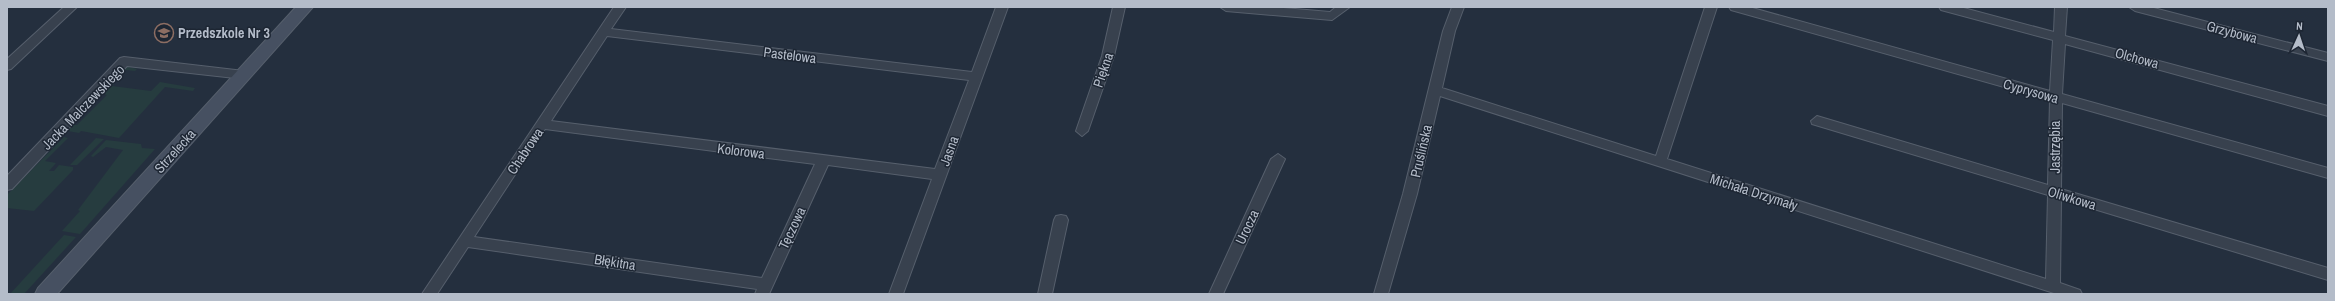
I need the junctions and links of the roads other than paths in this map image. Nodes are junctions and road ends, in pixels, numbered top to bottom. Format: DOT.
graph roads {
  1 [pos="71,7"];
  2 [pos="305,7"];
  3 [pos="620,7"];
  4 [pos="1002,7"];
  5 [pos="1119,7"];
  6 [pos="1226,7"];
  7 [pos="1344,7"];
  8 [pos="1458,7"];
  9 [pos="1711,7"];
  10 [pos="1735,7"];
  11 [pos="1945,7"];
  12 [pos="2061,7"];
  13 [pos="2135,7"];
  14 [pos="1239,8"];
  15 [pos="604,32"];
  16 [pos="2061,38"];
  17 [pos="2328,57"];
  18 [pos="7,66"];
  19 [pos="244,75"];
  20 [pos="976,77"];
  21 [pos="1434,90"];
  22 [pos="2056,98"];
  23 [pos="2328,111"];
  24 [pos="1817,121"];
  25 [pos="542,124"];
  26 [pos="1082,131"];
  27 [pos="1278,160"];
  28 [pos="823,161"];
  29 [pos="1660,162"];
  30 [pos="2328,173"];
  31 [pos="941,175"];
  32 [pos="7,185"];
  33 [pos="2055,194"];
  34 [pos="1061,220"];
  35 [pos="464,241"];
  36 [pos="2328,274"];
  37 [pos="764,289"];
  38 [pos="2065,291"];
  39 [pos="45,294"];
  40 [pos="429,294"];
  41 [pos="896,294"];
  42 [pos="1044,294"];
  43 [pos="1216,294"];
  44 [pos="1381,294"];
  1 -- 18 [label="street"];
  2 -- 19 [label="street, Strzelecka"];
  3 -- 15 [label="street, Chabrowa"];
  4 -- 20 [label="street, Jasna"];
  5 -- 26 [label="street, Piękna"];
  6 -- 14 [label="street"];
  7 -- 14 [label="street"];
  8 -- 21 [label="street, Pruślińska"];
  9 -- 29 [label="street"];
  10 -- 22 [label="street, Cyprysowa"];
  11 -- 16 [label="street, Olchowa"];
  12 -- 16 [label="street, Jastrzębia"];
  13 -- 17 [label="street, Grzybowa"];
  15 -- 20 [label="street, Pastelowa"];
  15 -- 25 [label="street, Chabrowa"];
  16 -- 22 [label="street, Jastrzębia"];
  16 -- 23 [label="street, Olchowa"];
  19 -- 32 [label="street, Jacka Malczewskiego"];
  19 -- 39 [label="street, Strzelecka"];
  20 -- 31 [label="street, Jasna"];
  21 -- 29 [label="street, Michała Drzymały"];
  21 -- 44 [label="street, Pruślińska"];
  22 -- 30 [label="street, Cyprysowa"];
  22 -- 33 [label="street, Jastrzębia"];
  24 -- 33 [label="street, Oliwkowa"];
  25 -- 28 [label="street, Kolorowa"];
  25 -- 35 [label="street, Chabrowa"];
  27 -- 43 [label="street, Urocza"];
  28 -- 31 [label="street, Kolorowa"];
  28 -- 37 [label="street, Tęczowa"];
  29 -- 38 [label="street, Michała Drzymały"];
  31 -- 41 [label="street, Jasna"];
  33 -- 36 [label="street, Oliwkowa"];
  33 -- 38 [label="street, Jastrzębia"];
  34 -- 42 [label="street"];
  35 -- 37 [label="street, Błękitna"];
  35 -- 40 [label="street, Chabrowa"];
}
